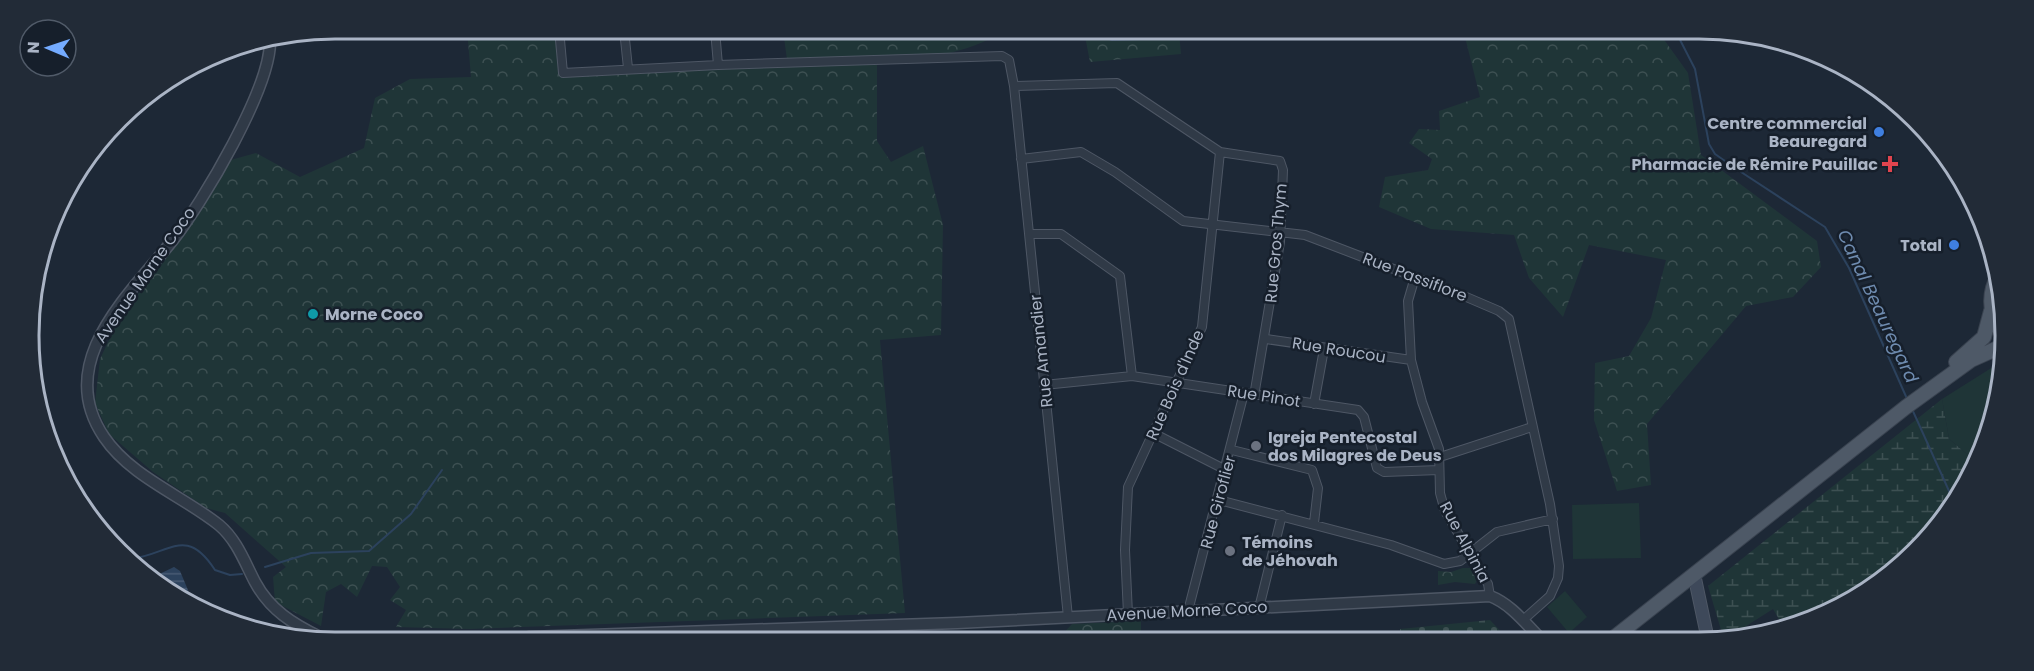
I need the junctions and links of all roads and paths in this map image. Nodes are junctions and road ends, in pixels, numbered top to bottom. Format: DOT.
graph roads {
  1 [pos="560,39"];
  2 [pos="625,39"];
  3 [pos="716,39"];
  4 [pos="269,47"];
  5 [pos="718,65"];
  6 [pos="628,68"];
  7 [pos="1014,86"];
  8 [pos="1220,152"];
  9 [pos="1022,159"];
  10 [pos="1213,226"];
  11 [pos="1281,233"];
  12 [pos="1029,234"];
  13 [pos="1415,277"];
  14 [pos="1991,292"];
  15 [pos="1991,311"];
  16 [pos="1994,318"];
  17 [pos="1266,339"];
  18 [pos="1324,350"];
  19 [pos="1994,350"];
  20 [pos="1412,360"];
  21 [pos="1132,376"];
  22 [pos="1178,382"];
  23 [pos="1044,386"];
  24 [pos="1930,389"];
  25 [pos="1244,393"];
  26 [pos="1254,396"];
  27 [pos="1314,404"];
  28 [pos="1532,427"];
  29 [pos="1155,434"];
  30 [pos="1232,450"];
  31 [pos="1440,457"];
  32 [pos="1226,470"];
  33 [pos="1439,470"];
  34 [pos="1219,500"];
  35 [pos="1282,515"];
  36 [pos="1553,519"];
  37 [pos="1314,523"];
  38 [pos="1470,554"];
  39 [pos="1694,574"];
  40 [pos="1490,596"];
  41 [pos="1259,608"];
  42 [pos="1188,611"];
  43 [pos="1128,614"];
  44 [pos="1068,617"];
  45 [pos="1523,620"];
  46 [pos="308,630"];
  47 [pos="664,632"];
  48 [pos="1534,632"];
  49 [pos="1621,632"];
  50 [pos="1706,632"];
  1 -- 6 [label="street, Rue Amandier"];
  2 -- 6 [label="street"];
  3 -- 5 [label="street"];
  4 -- 46 [label="street, Avenue Morne Coco"];
  5 -- 6 [label="street, Rue Amandier"];
  5 -- 7 [label="street, Rue Amandier"];
  7 -- 8 [label="street, Rue Gros Thym"];
  7 -- 9 [label="street, Rue Amandier"];
  8 -- 10 [label="street, Rue Bois d'Inde"];
  8 -- 11 [label="street, Rue Gros Thym"];
  9 -- 10 [label="street, Rue Passiflore"];
  9 -- 12 [label="street, Rue Amandier"];
  10 -- 11 [label="street, Rue Passiflore"];
  10 -- 22 [label="street, Rue Bois d'Inde"];
  11 -- 13 [label="street, Rue Passiflore"];
  11 -- 17 [label="street, Rue Gros Thym"];
  12 -- 21 [label="street"];
  12 -- 23 [label="street, Rue Amandier"];
  13 -- 20 [label="street, Rue Alpinia"];
  13 -- 28 [label="street, Rue Passiflore"];
  14 -- 15 [label="main road"];
  15 -- 16 [label="main road"];
  15 -- 24 [label="main road"];
  17 -- 18 [label="street, Rue Roucou"];
  17 -- 26 [label="street, Rue Gros Thym"];
  18 -- 20 [label="street, Rue Roucou"];
  18 -- 27 [label="street"];
  19 -- 24 [label="main road"];
  20 -- 31 [label="street, Rue Alpinia"];
  21 -- 22 [label="street, Rue Pinot"];
  21 -- 23 [label="street, Rue Pinot"];
  22 -- 25 [label="street, Rue Pinot"];
  22 -- 29 [label="street, Rue Bois d'Inde"];
  23 -- 44 [label="street, Rue Amandier"];
  24 -- 39 [label="main road"];
  25 -- 26 [label="street, Rue Pinot"];
  25 -- 30 [label="street, Rue Giroflier"];
  26 -- 27 [label="street, Rue Pinot"];
  27 -- 33 [label="street, Rue Pinot"];
  28 -- 31 [label="street"];
  28 -- 36 [label="street, Rue Passiflore"];
  29 -- 32 [label="street"];
  29 -- 43 [label="street, Rue Bois d'Inde"];
  30 -- 32 [label="street, Rue Giroflier"];
  30 -- 37 [label="street"];
  31 -- 33 [label="street, Rue Alpinia"];
  32 -- 34 [label="street, Rue Giroflier"];
  33 -- 38 [label="street, Rue Alpinia"];
  34 -- 35 [label="street"];
  34 -- 42 [label="street, Rue Giroflier"];
  35 -- 37 [label="street"];
  35 -- 41 [label="street"];
  36 -- 38 [label="street"];
  36 -- 45 [label="street, Rue Passiflore"];
  37 -- 38 [label="street"];
  38 -- 40 [label="street, Rue Alpinia"];
  39 -- 49 [label="main road"];
  39 -- 50 [label="main road"];
  40 -- 41 [label="street, Avenue Morne Coco"];
  40 -- 45 [label="street"];
  41 -- 42 [label="street, Avenue Morne Coco"];
  42 -- 43 [label="street, Avenue Morne Coco"];
  43 -- 44 [label="street, Avenue Morne Coco"];
  44 -- 47 [label="street, Avenue Morne Coco"];
  45 -- 48 [label="street"];
}
